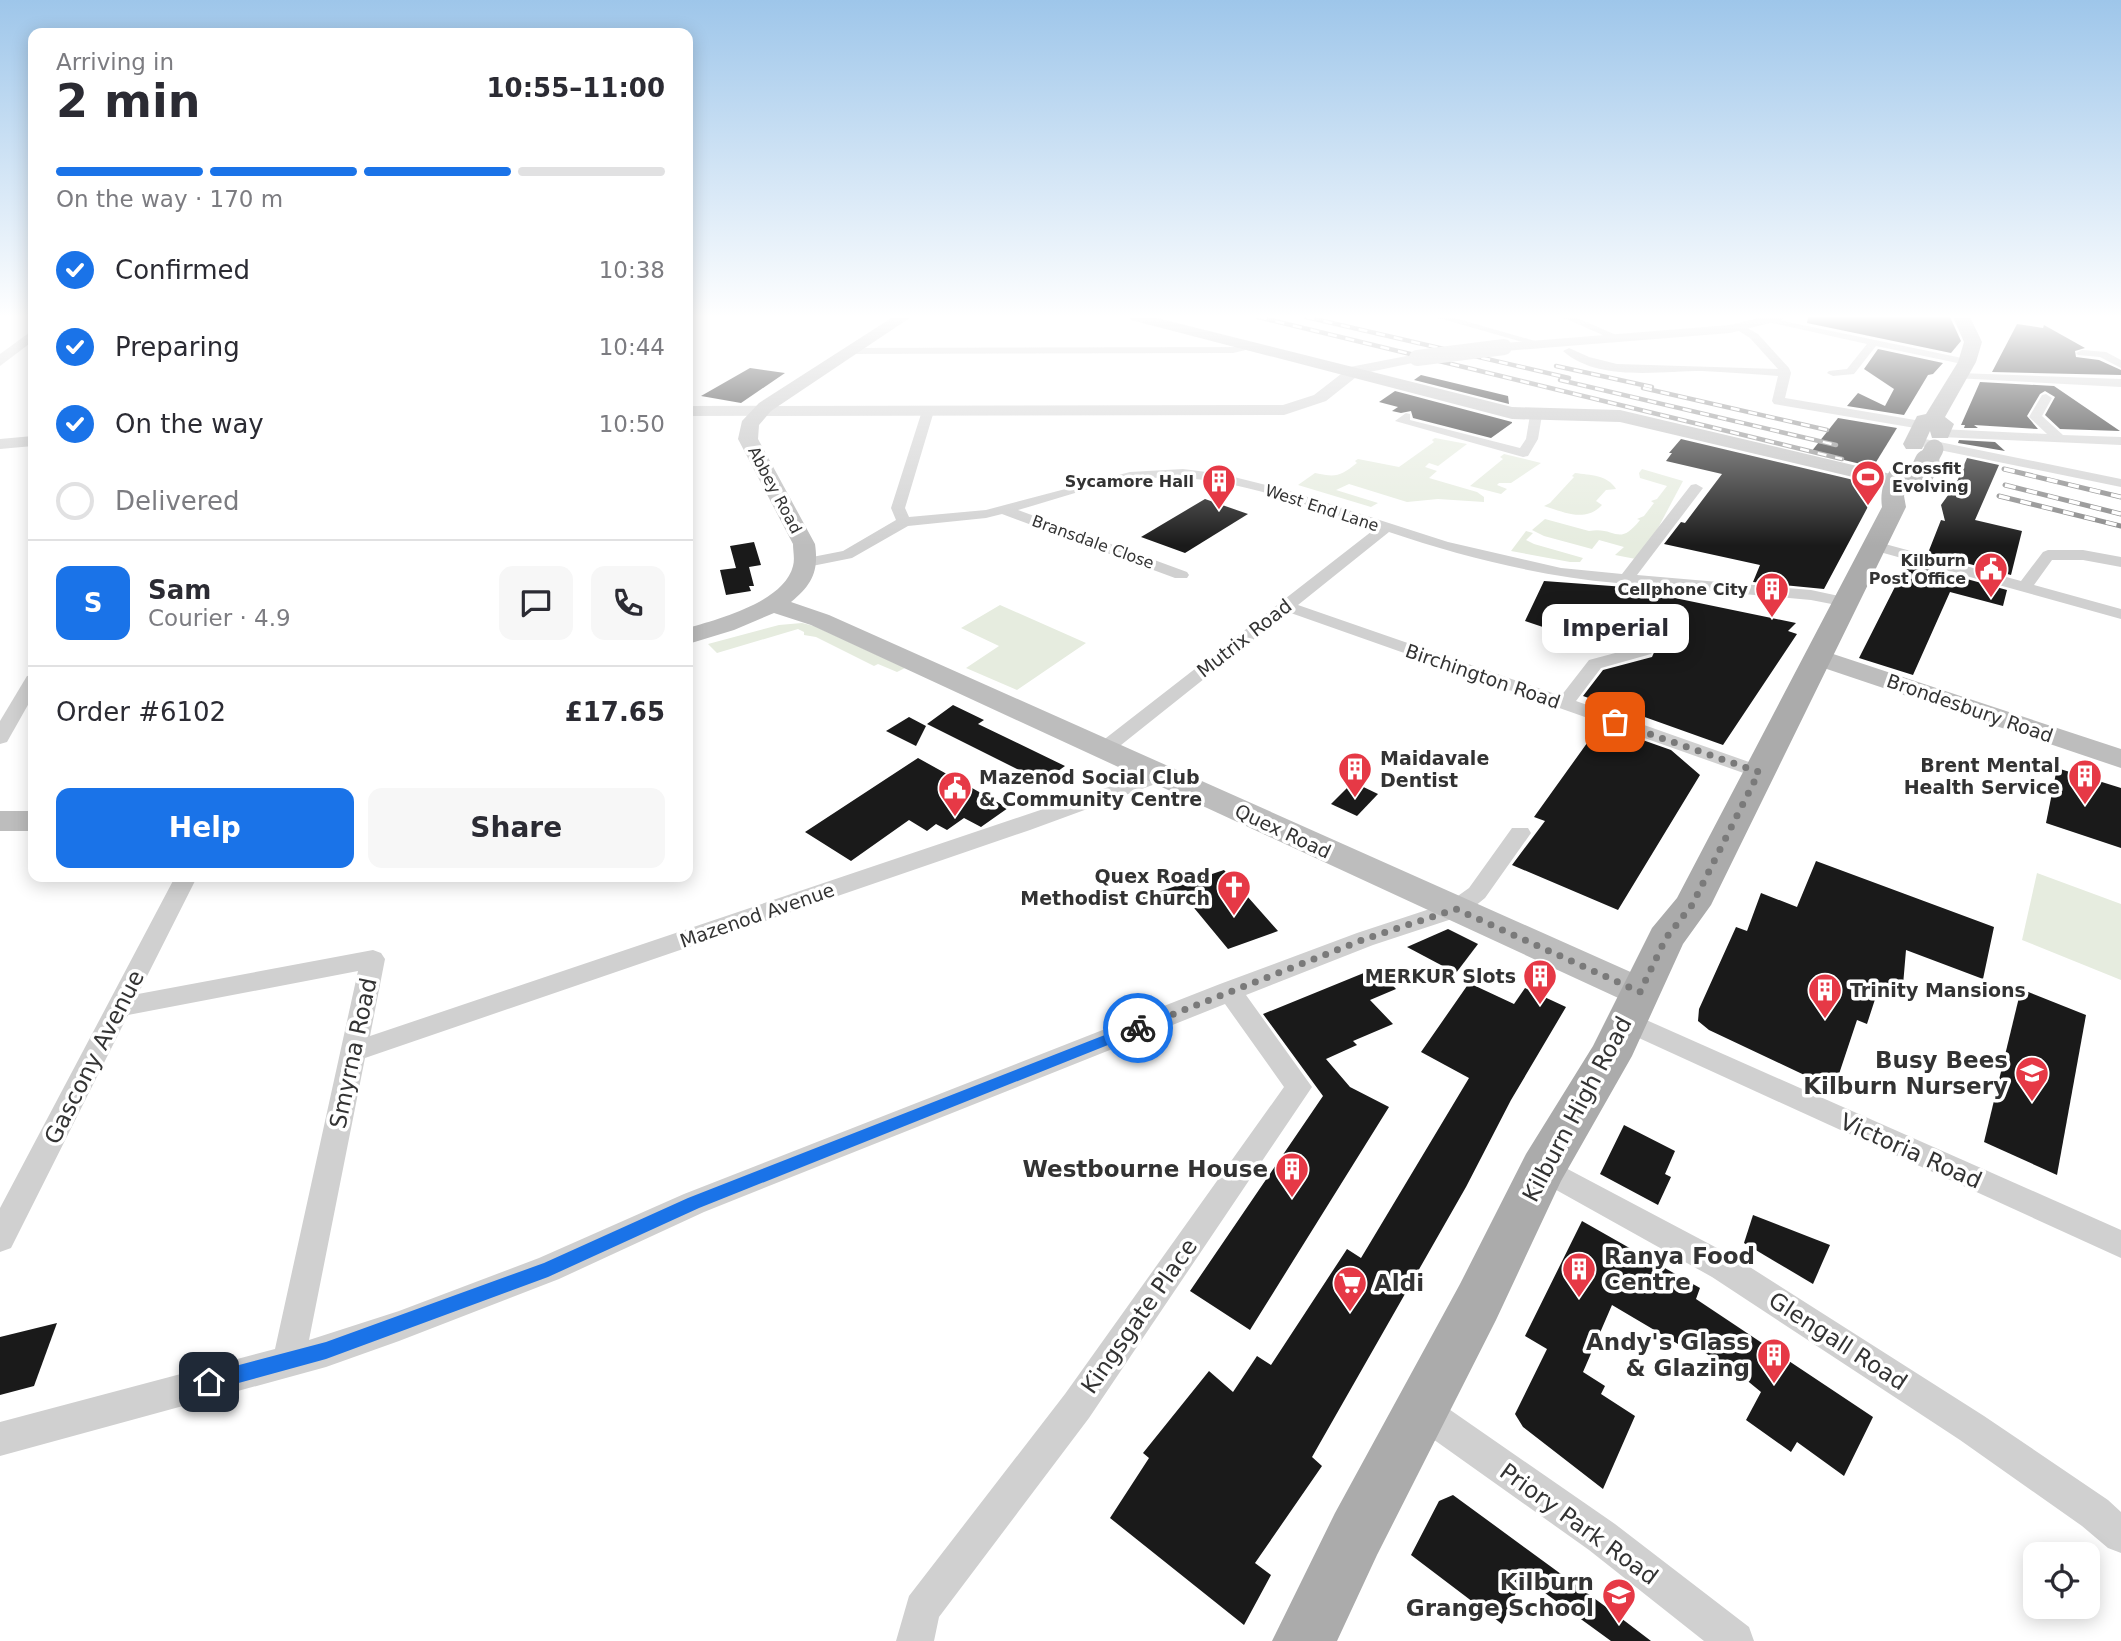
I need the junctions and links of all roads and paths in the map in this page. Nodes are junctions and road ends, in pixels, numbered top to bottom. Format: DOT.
graph roads {
  1 [pos="786,394"];
  2 [pos="1325,394"];
  3 [pos="1434,394"];
  4 [pos="1780,394"];
  5 [pos="1950,394"];
  6 [pos="2046,398"];
  7 [pos="693,411"];
  8 [pos="760,411"];
  9 [pos="928,411"];
  10 [pos="1536,415"];
  11 [pos="1406,417"];
  12 [pos="1926,437"];
  13 [pos="2058,437"];
  14 [pos="28,441"];
  15 [pos="2121,441"];
  16 [pos="0,444"];
  17 [pos="1904,478"];
  18 [pos="2121,483"];
  19 [pos="1696,488"];
  20 [pos="1004,510"];
  21 [pos="904,522"];
  22 [pos="1385,528"];
  23 [pos="1874,546"];
  24 [pos="807,562"];
  25 [pos="2121,562"];
  26 [pos="1181,575"];
  27 [pos="1624,581"];
  28 [pos="2025,587"];
  29 [pos="1847,602"];
  30 [pos="772,604"];
  31 [pos="1286,606"];
  32 [pos="2121,614"];
  33 [pos="693,634"];
  34 [pos="1645,650"];
  35 [pos="1818,657"];
  36 [pos="28,689"];
  37 [pos="1564,704"];
  38 [pos="0,738"];
  39 [pos="1104,749"];
  40 [pos="2121,759"];
  41 [pos="1759,772"];
  42 [pos="1161,775"];
  43 [pos="0,821"];
  44 [pos="28,821"];
  45 [pos="1520,833"];
  46 [pos="183,882"];
  47 [pos="1456,909"];
  48 [pos="1229,991"];
  49 [pos="1633,1006"];
  50 [pos="120,1007"];
  51 [pos="352,1052"];
  52 [pos="1543,1168"];
  53 [pos="0,1238"];
  54 [pos="2121,1244"];
  55 [pos="289,1360"];
  56 [pos="1420,1410"];
  57 [pos="0,1439"];
  58 [pos="2121,1535"];
  59 [pos="915,1641"];
  60 [pos="1304,1641"];
  61 [pos="1735,1641"];
  1 -- 8 [label="main road"];
  2 -- 9 [label="street"];
  3 -- 10 [label="main road"];
  4 -- 12 [label="street"];
  5 -- 12 [label="main road, Kilburn High Road"];
  6 -- 13 [label="street"];
  7 -- 8 [label="street"];
  8 -- 9 [label="street"];
  8 -- 24 [label="main road, Abbey Road"];
  9 -- 21 [label="street"];
  10 -- 11 [label="street"];
  10 -- 17 [label="main road"];
  12 -- 13 [label="street"];
  12 -- 17 [label="main road, Kilburn High Road, bridge"];
  12 -- 18 [label="street"];
  13 -- 15 [label="street"];
  14 -- 16 [label="street"];
  17 -- 23 [label="main road, Kilburn High Road"];
  19 -- 27 [label="street"];
  20 -- 21 [label="street, West End Lane"];
  20 -- 22 [label="street, West End Lane"];
  20 -- 26 [label="street, Bransdale Close"];
  21 -- 24 [label="street, West End Lane"];
  22 -- 27 [label="street, West End Lane"];
  22 -- 31 [label="street, Mutrix Road"];
  23 -- 28 [label="street"];
  23 -- 29 [label="main road, Kilburn High Road"];
  24 -- 30 [label="main road"];
  25 -- 28 [label="street"];
  27 -- 29 [label="street, West End Lane"];
  28 -- 32 [label="street"];
  29 -- 35 [label="main road, Kilburn High Road"];
  30 -- 33 [label="main road"];
  30 -- 39 [label="main road, Quex Road"];
  31 -- 37 [label="street, Birchington Road"];
  31 -- 39 [label="street, Mutrix Road"];
  34 -- 37 [label="street"];
  35 -- 40 [label="main road, Brondesbury Road"];
  35 -- 41 [label="main road, Kilburn High Road"];
  36 -- 38 [label="street"];
  37 -- 41 [label="street, Birchington Road"];
  39 -- 42 [label="main road, Quex Road"];
  41 -- 49 [label="main road, Kilburn High Road"];
  42 -- 47 [label="main road, Quex Road"];
  42 -- 51 [label="street, Mazenod Avenue"];
  43 -- 44 [label="main road"];
  45 -- 47 [label="street"];
  46 -- 50 [label="street, Gascony Avenue"];
  47 -- 48 [label="street"];
  47 -- 49 [label="main road, Quex Road"];
  48 -- 55 [label="street"];
  48 -- 59 [label="street, Kingsgate Place"];
  49 -- 52 [label="main road, Kilburn High Road"];
  49 -- 54 [label="street, Victoria Road"];
  50 -- 51 [label="street, Smyrna Road"];
  50 -- 53 [label="street, Gascony Avenue"];
  51 -- 55 [label="street, Smyrna Road"];
  52 -- 56 [label="main road, Kilburn High Road"];
  52 -- 58 [label="street, Glengall Road"];
  55 -- 57 [label="street"];
  56 -- 60 [label="main road, Kilburn High Road"];
  56 -- 61 [label="street, Priory Park Road"];
}
